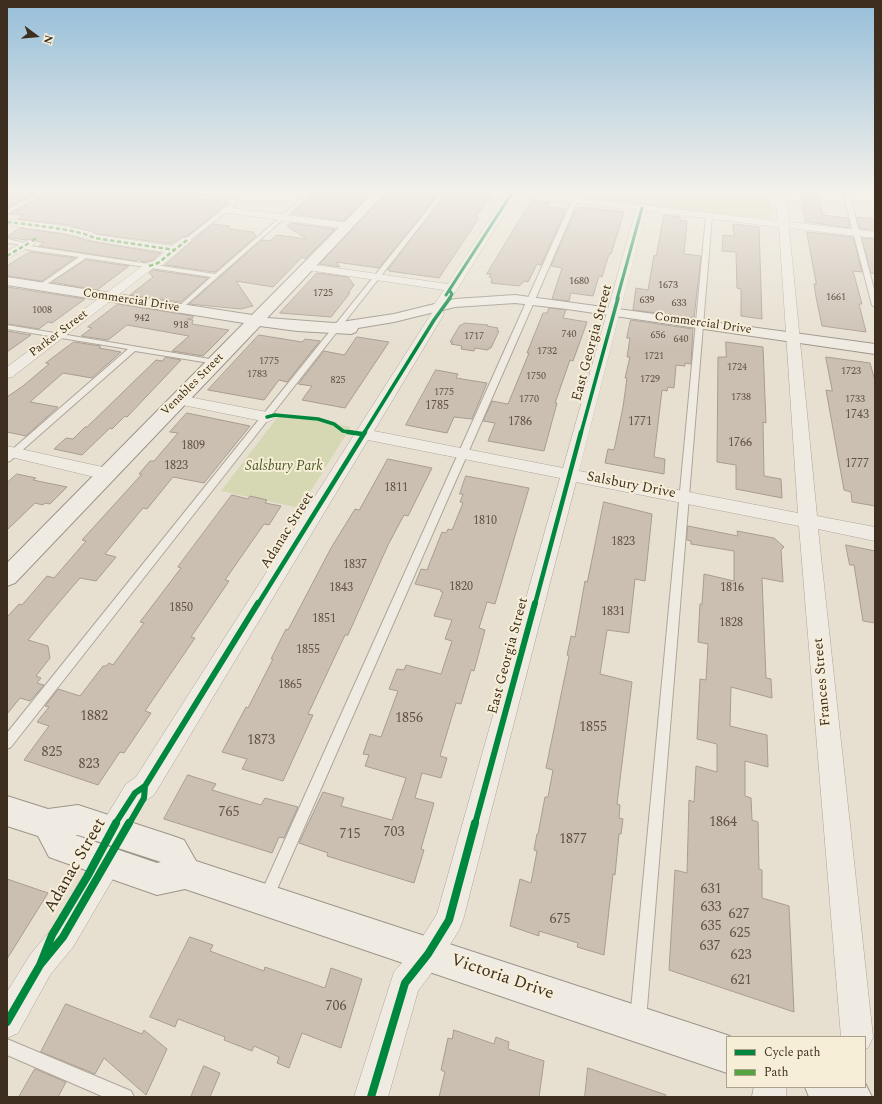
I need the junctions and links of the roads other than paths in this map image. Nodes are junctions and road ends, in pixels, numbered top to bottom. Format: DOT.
graph roads {
  1 [pos="26,245"];
  2 [pos="31,245"];
  3 [pos="138,245"];
  4 [pos="181,245"];
  5 [pos="252,245"];
  6 [pos="330,245"];
  7 [pos="404,245"];
  8 [pos="480,245"];
  9 [pos="556,245"];
  10 [pos="632,245"];
  11 [pos="707,245"];
  12 [pos="786,245"];
  13 [pos="859,245"];
  14 [pos="175,250"];
  15 [pos="7,256"];
  16 [pos="85,256"];
  17 [pos="149,266"];
  18 [pos="308,268"];
  19 [pos="216,276"];
  20 [pos="378,277"];
  21 [pos="7,281"];
  22 [pos="41,286"];
  23 [pos="452,288"];
  24 [pos="107,297"];
  25 [pos="532,301"];
  26 [pos="875,305"];
  27 [pos="179,309"];
  28 [pos="438,310"];
  29 [pos="614,311"];
  30 [pos="256,321"];
  31 [pos="700,324"];
  32 [pos="7,327"];
  33 [pos="338,327"];
  34 [pos="792,332"];
  35 [pos="56,336"];
  36 [pos="875,349"];
  37 [pos="133,350"];
  38 [pos="216,362"];
  39 [pos="7,374"];
  40 [pos="178,400"];
  41 [pos="267,417"];
  42 [pos="362,434"];
  43 [pos="9,454"];
  44 [pos="464,454"];
  45 [pos="108,474"];
  46 [pos="570,474"];
  47 [pos="685,496"];
  48 [pos="808,521"];
  49 [pos="875,534"];
  50 [pos="7,577"];
  51 [pos="7,744"];
  52 [pos="7,811"];
  53 [pos="48,824"];
  54 [pos="118,832"];
  55 [pos="107,862"];
  56 [pos="185,873"];
  57 [pos="266,900"];
  58 [pos="428,954"];
  59 [pos="7,1022"];
  60 [pos="638,1024"];
  61 [pos="857,1036"];
  62 [pos="7,1047"];
  63 [pos="726,1054"];
  64 [pos="827,1088"];
  65 [pos="125,1097"];
  66 [pos="371,1097"];
  67 [pos="853,1097"];
  1 -- 15 [label="street"];
  2 -- 16 [label="lane"];
  3 -- 14 [label="street"];
  4 -- 14 [label="street, Parker Street"];
  5 -- 19 [label="lane"];
  6 -- 18 [label="street, Venables Street"];
  7 -- 20 [label="lane"];
  8 -- 23 [label="street, Adanac Street"];
  9 -- 25 [label="lane"];
  10 -- 29 [label="street, East Georgia Street"];
  11 -- 31 [label="lane"];
  12 -- 34 [label="street, Frances Street"];
  13 -- 26 [label="lane"];
  14 -- 17 [label="street, Parker Street"];
  16 -- 17 [label="lane"];
  16 -- 22 [label="lane"];
  17 -- 19 [label="lane"];
  17 -- 24 [label="street, Parker Street"];
  18 -- 20 [label="street"];
  18 -- 30 [label="street, Venables Street"];
  19 -- 27 [label="lane"];
  20 -- 23 [label="street"];
  20 -- 33 [label="lane"];
  21 -- 22 [label="street, Commercial Drive"];
  22 -- 24 [label="street, Commercial Drive"];
  23 -- 28 [label="street, Adanac Street"];
  24 -- 27 [label="street, Commercial Drive"];
  24 -- 35 [label="street, Parker Street"];
  25 -- 28 [label="street, Commercial Drive"];
  25 -- 29 [label="street, Commercial Drive"];
  25 -- 44 [label="lane"];
  27 -- 30 [label="street, Commercial Drive"];
  28 -- 33 [label="street, Commercial Drive"];
  28 -- 42 [label="street, Adanac Street"];
  29 -- 31 [label="street, Commercial Drive"];
  29 -- 46 [label="street, East Georgia Street"];
  30 -- 33 [label="street, Commercial Drive"];
  30 -- 38 [label="street, Venables Street"];
  31 -- 34 [label="street, Commercial Drive"];
  31 -- 47 [label="lane"];
  32 -- 35 [label="lane"];
  33 -- 41 [label="lane"];
  34 -- 36 [label="street, Commercial Drive"];
  34 -- 48 [label="street, Frances Street"];
  35 -- 37 [label="lane"];
  35 -- 39 [label="street, Parker Street"];
  37 -- 38 [label="lane"];
  37 -- 43 [label="lane"];
  38 -- 40 [label="street, Venables Street"];
  40 -- 41 [label="street"];
  40 -- 45 [label="street, Venables Street"];
  41 -- 51 [label="lane"];
  42 -- 44 [label="street, Salsbury Drive"];
  42 -- 54 [label="street, Adanac Street"];
  43 -- 45 [label="street"];
  44 -- 46 [label="street, Salsbury Drive"];
  44 -- 57 [label="lane"];
  45 -- 50 [label="street, Venables Street"];
  46 -- 47 [label="street, Salsbury Drive"];
  46 -- 58 [label="street, East Georgia Street"];
  47 -- 48 [label="street, Salsbury Drive"];
  47 -- 60 [label="lane"];
  48 -- 49 [label="street, Salsbury Drive"];
  48 -- 61 [label="street, Frances Street"];
  52 -- 53 [label="street"];
  53 -- 54 [label="street"];
  53 -- 55 [label="street"];
  54 -- 56 [label="street"];
  55 -- 56 [label="street"];
  55 -- 59 [label="street, Adanac Street"];
  56 -- 57 [label="street, Victoria Drive"];
  57 -- 58 [label="street, Victoria Drive"];
  58 -- 60 [label="street, Victoria Drive"];
  58 -- 66 [label="street, East Georgia Street"];
  60 -- 63 [label="street, Victoria Drive"];
  62 -- 65 [label="lane"];
  64 -- 67 [label="street"];
}
